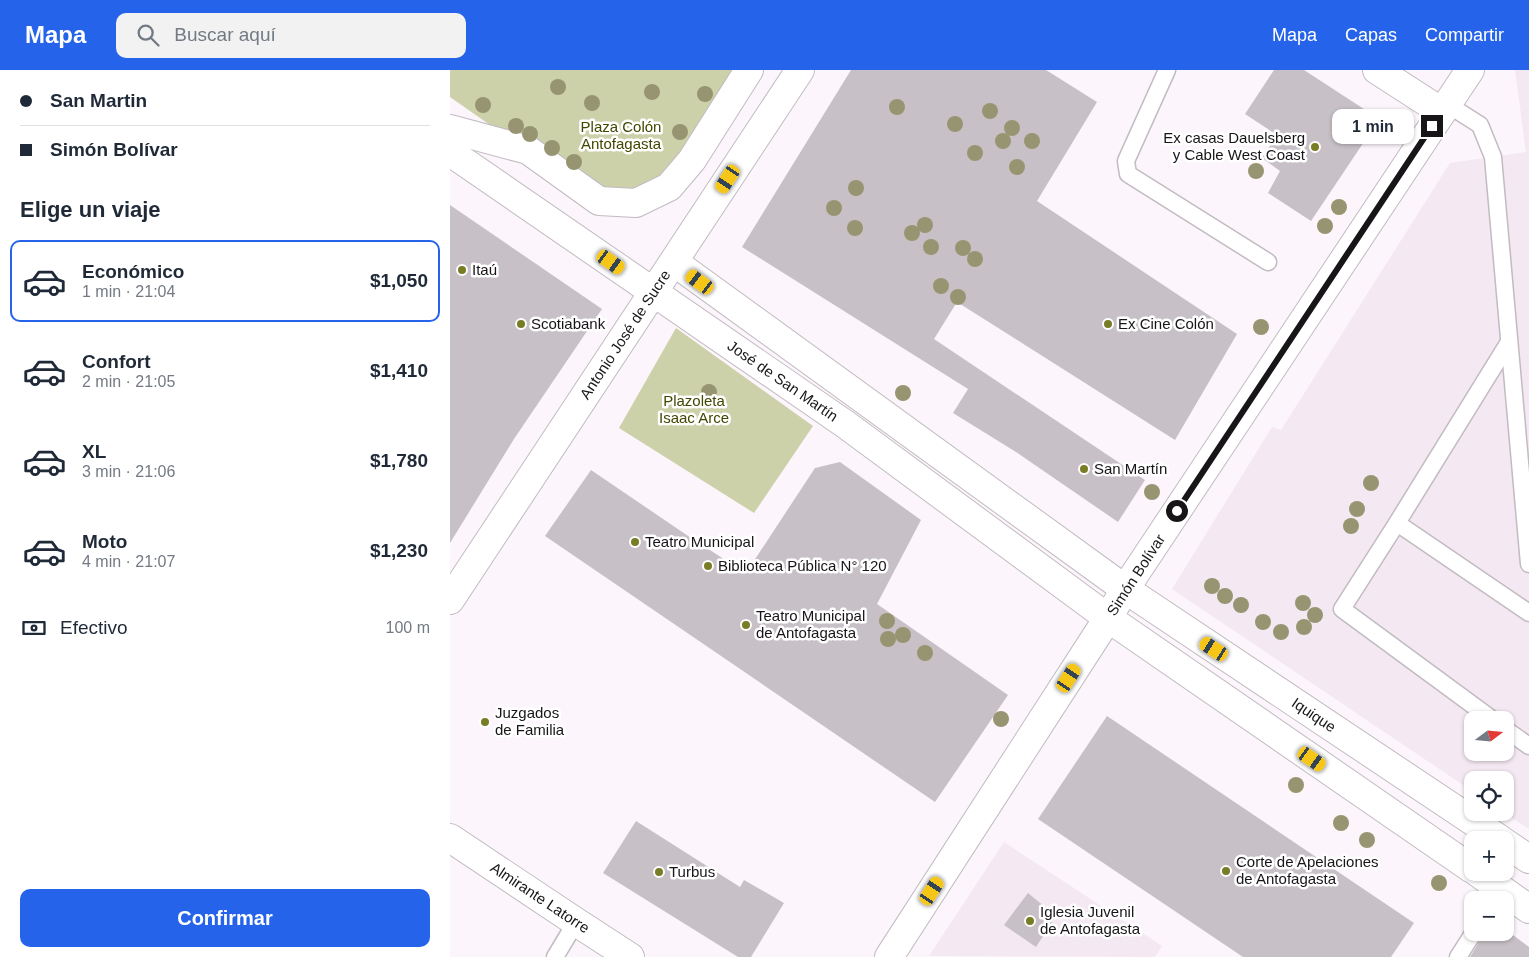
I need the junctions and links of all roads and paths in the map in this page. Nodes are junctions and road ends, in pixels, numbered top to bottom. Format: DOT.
graph roads {
  1 [pos="749,70"];
  2 [pos="800,70"];
  3 [pos="1167,70"];
  4 [pos="1377,70"];
  5 [pos="1470,70"];
  6 [pos="1444,108"];
  7 [pos="450,129"];
  8 [pos="450,152"];
  9 [pos="674,262"];
  10 [pos="1268,262"];
  11 [pos="654,292"];
  12 [pos="1509,342"];
  13 [pos="1397,523"];
  14 [pos="1529,564"];
  15 [pos="1125,589"];
  16 [pos="450,600"];
  17 [pos="1529,613"];
  18 [pos="1108,618"];
  19 [pos="1481,711"];
  20 [pos="1514,735"];
  21 [pos="1529,746"];
  22 [pos="1488,831"];
  23 [pos="450,838"];
  24 [pos="1514,849"];
  25 [pos="1529,859"];
  26 [pos="1464,864"];
  27 [pos="1486,881"];
  28 [pos="1495,891"];
  29 [pos="1514,902"];
  30 [pos="1529,909"];
  31 [pos="576,922"];
  32 [pos="1468,941"];
  33 [pos="555,957"];
  34 [pos="630,957"];
  35 [pos="889,957"];
  36 [pos="1458,957"];
  1 -- 7 [label="street"];
  2 -- 9 [label="street, Antonio José de Sucre"];
  3 -- 10 [label="lane"];
  4 -- 6 [label="street"];
  5 -- 6 [label="street, Simón Bolívar"];
  6 -- 12 [label="lane"];
  6 -- 15 [label="street, Simón Bolívar"];
  8 -- 11 [label="street, José de San Martín"];
  9 -- 11 [label="street, Antonio José de Sucre"];
  9 -- 15 [label="street, José de San Martín"];
  11 -- 16 [label="street, Antonio José de Sucre"];
  11 -- 18 [label="street, José de San Martín"];
  12 -- 13 [label="lane"];
  12 -- 14 [label="lane"];
  13 -- 17 [label="lane"];
  13 -- 19 [label="lane"];
  15 -- 18 [label="street, Simón Bolívar"];
  15 -- 22 [label="street, Iquique"];
  18 -- 26 [label="street"];
  18 -- 35 [label="street, Simón Bolívar"];
  20 -- 21 [label="lane"];
  23 -- 31 [label="street, Almirante Latorre"];
  24 -- 25 [label="street"];
  27 -- 28 [label="street"];
  29 -- 30 [label="street"];
  31 -- 33 [label="lane"];
  31 -- 34 [label="street, Almirante Latorre"];
  32 -- 36 [label="lane"];
}
